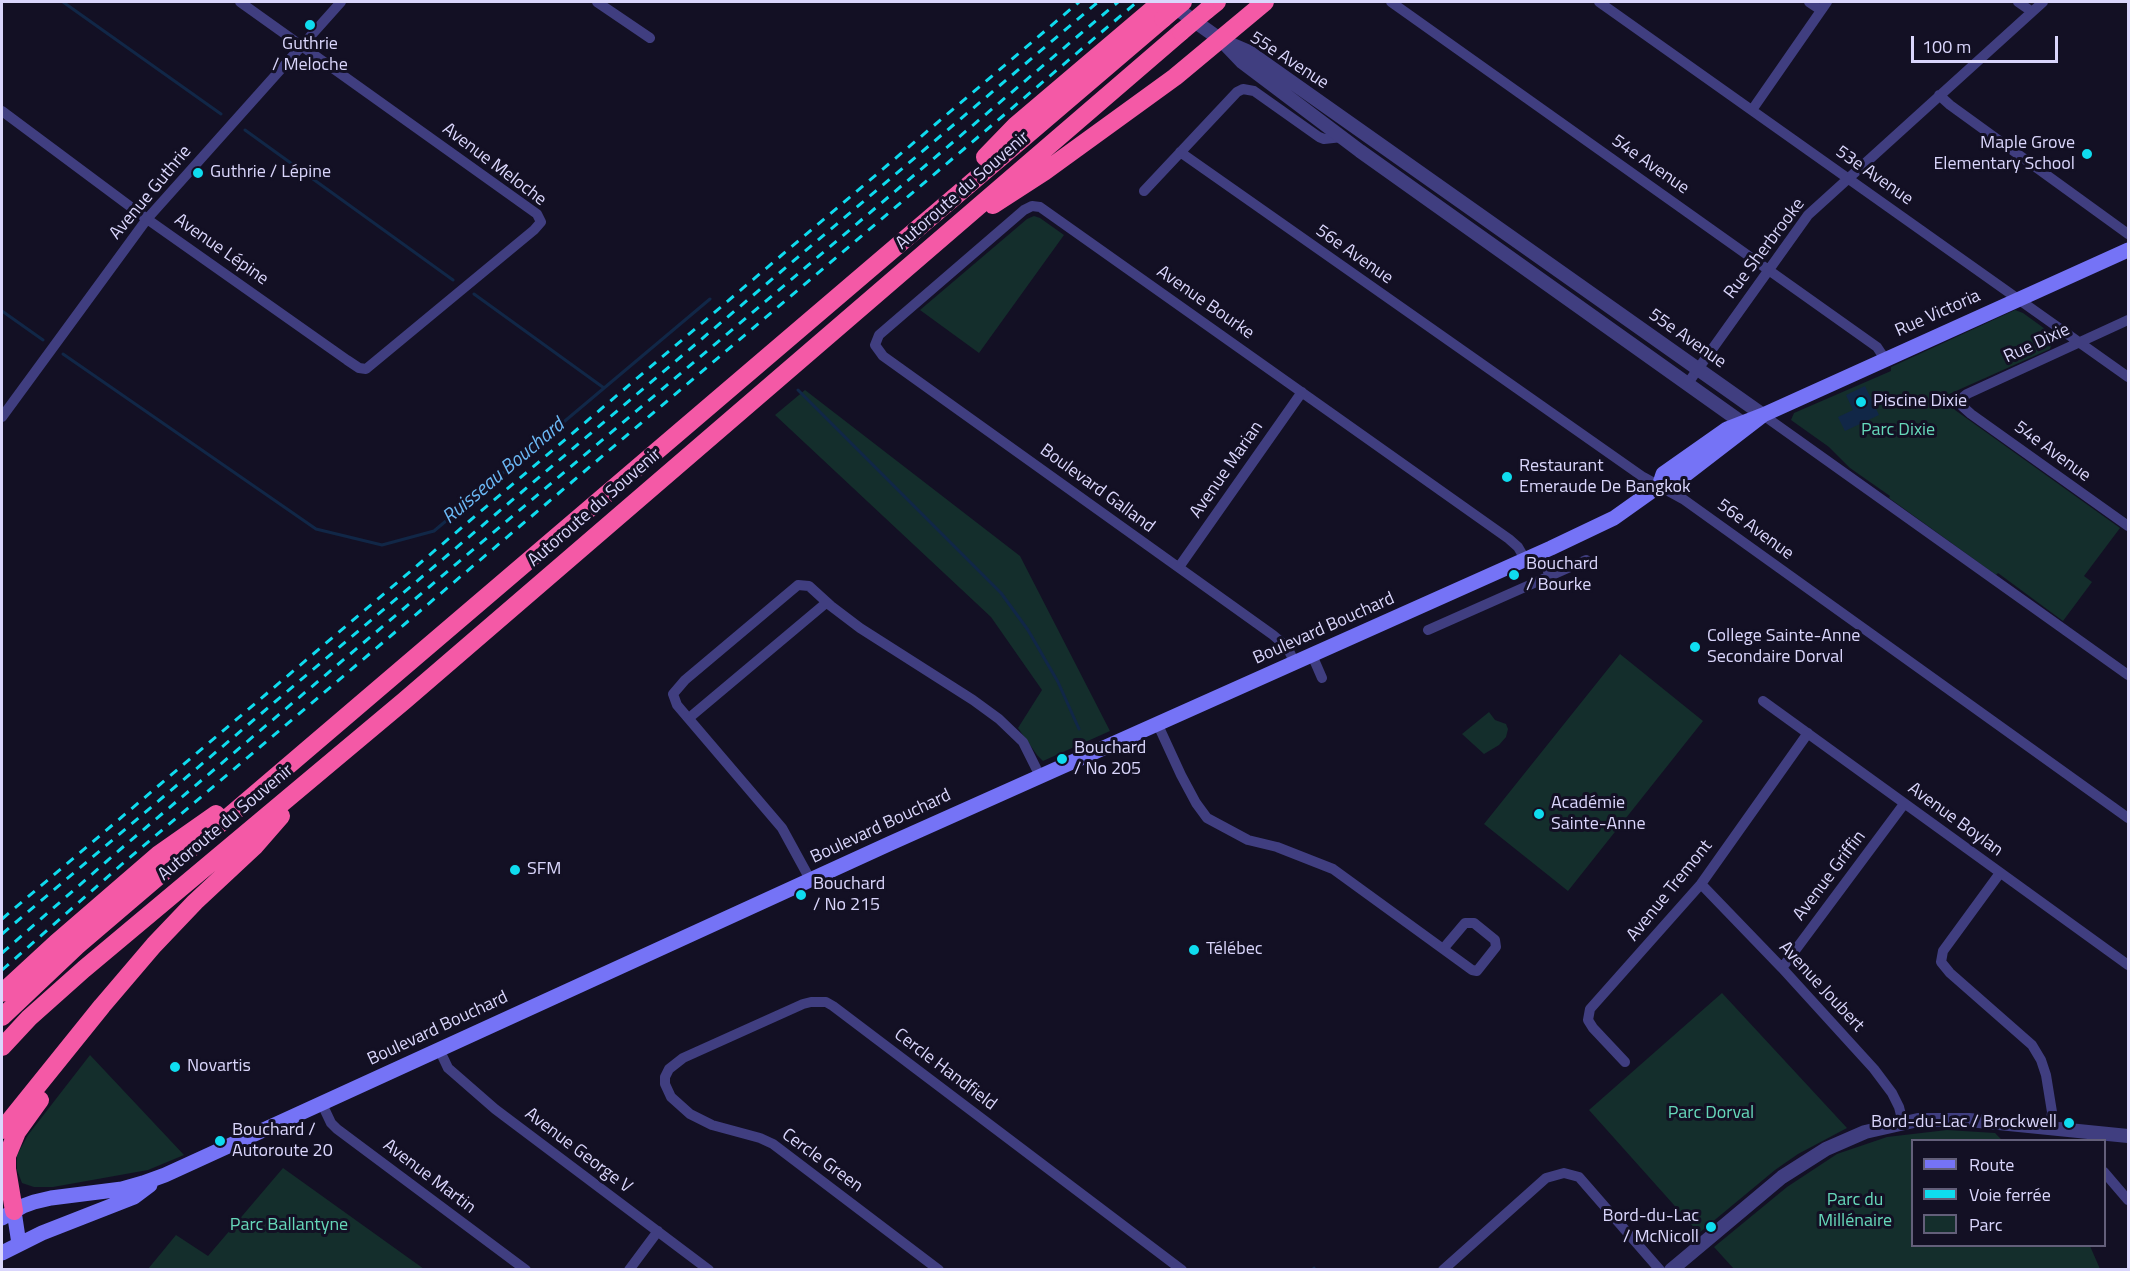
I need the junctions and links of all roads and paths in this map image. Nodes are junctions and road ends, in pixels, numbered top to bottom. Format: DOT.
graph roads {
  1 [pos="240,2"];
  2 [pos="341,2"];
  3 [pos="597,2"];
  4 [pos="1184,2"];
  5 [pos="1265,2"];
  6 [pos="1390,2"];
  7 [pos="1599,2"];
  8 [pos="1809,2"];
  9 [pos="2018,2"];
  10 [pos="2043,2"];
  11 [pos="1212,6"];
  12 [pos="1824,6"];
  13 [pos="1164,7"];
  14 [pos="2031,11"];
  15 [pos="650,38"];
  16 [pos="1221,40"];
  17 [pos="301,46"];
  18 [pos="1939,95"];
  19 [pos="1752,110"];
  20 [pos="2,111"];
  21 [pos="1342,136"];
  22 [pos="1180,152"];
  23 [pos="1848,178"];
  24 [pos="1144,191"];
  25 [pos="147,219"];
  26 [pos="2128,234"];
  27 [pos="942,238"];
  28 [pos="2128,250"];
  29 [pos="1769,269"];
  30 [pos="2019,299"];
  31 [pos="2128,320"];
  32 [pos="2079,342"];
  33 [pos="875,345"];
  34 [pos="1885,359"];
  35 [pos="366,369"];
  36 [pos="1698,369"];
  37 [pos="2128,377"];
  38 [pos="1688,383"];
  39 [pos="1302,392"];
  40 [pos="1960,400"];
  41 [pos="1763,415"];
  42 [pos="2,417"];
  43 [pos="1746,425"];
  44 [pos="1659,486"];
  45 [pos="1614,518"];
  46 [pos="2128,526"];
  47 [pos="1540,552"];
  48 [pos="1525,559"];
  49 [pos="1586,560"];
  50 [pos="1179,567"];
  51 [pos="1550,576"];
  52 [pos="826,603"];
  53 [pos="1428,630"];
  54 [pos="1312,656"];
  55 [pos="1295,663"];
  56 [pos="2128,675"];
  57 [pos="1322,678"];
  58 [pos="1764,701"];
  59 [pos="689,718"];
  60 [pos="1158,725"];
  61 [pos="1808,733"];
  62 [pos="325,736"];
  63 [pos="327,766"];
  64 [pos="1040,776"];
  65 [pos="1904,804"];
  66 [pos="2128,818"];
  67 [pos="2000,873"];
  68 [pos="811,880"];
  69 [pos="1701,884"];
  70 [pos="1443,949"];
  71 [pos="2128,965"];
  72 [pos="1782,968"];
  73 [pos="2,993"];
  74 [pos="2,1017"];
  75 [pos="71,1045"];
  76 [pos="2,1047"];
  77 [pos="439,1049"];
  78 [pos="1625,1062"];
  79 [pos="669,1069"];
  80 [pos="321,1104"];
  81 [pos="1903,1123"];
  82 [pos="2050,1129"];
  83 [pos="2,1130"];
  84 [pos="2128,1136"];
  85 [pos="2105,1138"];
  86 [pos="2106,1174"];
  87 [pos="165,1175"];
  88 [pos="2128,1200"];
  89 [pos="8,1215"];
  90 [pos="658,1231"];
  91 [pos="19,1244"];
  92 [pos="2,1253"];
  93 [pos="526,1269"];
  94 [pos="629,1269"];
  95 [pos="709,1269"];
  96 [pos="939,1269"];
  97 [pos="1182,1269"];
  98 [pos="1443,1269"];
  99 [pos="1660,1269"];
  100 [pos="1671,1269"];
  1 -- 17 [label="street, Avenue Meloche"];
  2 -- 17 [label="street, Avenue Guthrie"];
  3 -- 15 [label="street"];
  4 -- 13 [label="highway, Autoroute du Souvenir, bridge"];
  5 -- 16 [label="highway"];
  6 -- 29 [label="street, 54e Avenue"];
  7 -- 19 [label="street, 53e Avenue"];
  8 -- 12 [label="street"];
  9 -- 14 [label="street"];
  10 -- 14 [label="street, Rue Sherbrooke"];
  11 -- 27 [label="highway, Autoroute du Souvenir, bridge"];
  12 -- 19 [label="street"];
  13 -- 16 [label="street, 55e Avenue"];
  13 -- 62 [label="highway, Autoroute du Souvenir"];
  14 -- 18 [label="street, Rue Sherbrooke"];
  16 -- 21 [label="street, 55e Avenue"];
  16 -- 27 [label="highway"];
  16 -- 36 [label="street, 55e Avenue"];
  17 -- 25 [label="street, Avenue Guthrie"];
  17 -- 35 [label="street, Avenue Meloche"];
  18 -- 23 [label="street, Rue Sherbrooke"];
  18 -- 26 [label="street"];
  19 -- 23 [label="street, 53e Avenue"];
  20 -- 25 [label="street, Avenue Lépine"];
  21 -- 22 [label="street"];
  21 -- 38 [label="street, 55e Avenue"];
  22 -- 24 [label="street"];
  22 -- 44 [label="street, 56e Avenue"];
  23 -- 29 [label="street, Rue Sherbrooke"];
  23 -- 30 [label="street, 53e Avenue"];
  25 -- 35 [label="street, Avenue Lépine"];
  25 -- 42 [label="street, Avenue Guthrie"];
  27 -- 63 [label="highway, Autoroute du Souvenir"];
  28 -- 30 [label="main road, Rue Victoria"];
  29 -- 34 [label="street, 54e Avenue"];
  29 -- 36 [label="street, Rue Sherbrooke"];
  30 -- 32 [label="street, 53e Avenue"];
  30 -- 34 [label="main road, Rue Victoria"];
  31 -- 32 [label="street, Rue Dixie"];
  32 -- 37 [label="street, 53e Avenue"];
  32 -- 40 [label="street, Rue Dixie"];
  33 -- 39 [label="street, Avenue Bourke"];
  33 -- 50 [label="street, Boulevard Galland"];
  34 -- 41 [label="main road, Rue Victoria"];
  36 -- 38 [label="street, Rue Sherbrooke"];
  36 -- 41 [label="street, 55e Avenue"];
  38 -- 43 [label="street, 55e Avenue"];
  39 -- 48 [label="street, Avenue Bourke"];
  39 -- 50 [label="street, Avenue Marian"];
  40 -- 46 [label="street, 54e Avenue"];
  41 -- 43 [label="main road, Rue Victoria"];
  41 -- 56 [label="street, 55e Avenue"];
  43 -- 44 [label="main road, Rue Victoria"];
  44 -- 45 [label="main road, Rue Victoria"];
  44 -- 66 [label="street, 56e Avenue"];
  45 -- 47 [label="main road, Boulevard Bouchard"];
  47 -- 48 [label="main road, Boulevard Bouchard"];
  47 -- 51 [label="street"];
  48 -- 54 [label="main road, Boulevard Bouchard"];
  49 -- 51 [label="street"];
  50 -- 55 [label="street, Boulevard Galland"];
  51 -- 53 [label="street"];
  52 -- 59 [label="street"];
  52 -- 59 [label="street"];
  52 -- 64 [label="street"];
  54 -- 55 [label="main road, Boulevard Bouchard"];
  54 -- 57 [label="street"];
  55 -- 60 [label="main road, Boulevard Bouchard"];
  58 -- 61 [label="street, Avenue Boylan"];
  59 -- 68 [label="street"];
  60 -- 64 [label="main road, Boulevard Bouchard"];
  60 -- 70 [label="street"];
  61 -- 65 [label="street, Avenue Boylan"];
  61 -- 69 [label="street, Avenue Tremont"];
  62 -- 73 [label="highway"];
  62 -- 74 [label="highway, Autoroute du Souvenir"];
  63 -- 75 [label="highway"];
  63 -- 76 [label="highway, Autoroute du Souvenir"];
  64 -- 68 [label="main road, Boulevard Bouchard"];
  65 -- 67 [label="street, Avenue Boylan"];
  65 -- 72 [label="street, Avenue Griffin"];
  67 -- 71 [label="street, Avenue Boylan"];
  67 -- 82 [label="street"];
  68 -- 77 [label="main road, Boulevard Bouchard"];
  69 -- 72 [label="street, Avenue Joubert"];
  69 -- 78 [label="street, Avenue Tremont"];
  70 -- 70 [label="street"];
  72 -- 81 [label="street, Avenue Joubert"];
  75 -- 83 [label="highway"];
  75 -- 89 [label="highway"];
  77 -- 80 [label="main road, Boulevard Bouchard"];
  77 -- 90 [label="street, Avenue George V"];
  79 -- 96 [label="street, Cercle Green"];
  79 -- 97 [label="street, Cercle Handfield"];
  80 -- 87 [label="main road, Boulevard Bouchard"];
  80 -- 93 [label="street, Avenue Martin"];
  81 -- 82 [label="street"];
  81 -- 100 [label="street"];
  82 -- 85 [label="street"];
  84 -- 85 [label="street"];
  86 -- 88 [label="street"];
  87 -- 89 [label="main road, Boulevard Bouchard"];
  87 -- 91 [label="main road, Boulevard Bouchard"];
  89 -- 91 [label="main road"];
  90 -- 94 [label="street"];
  90 -- 95 [label="street, Avenue George V"];
  91 -- 92 [label="main road, Boulevard Bouchard"];
  98 -- 99 [label="street"];
}
